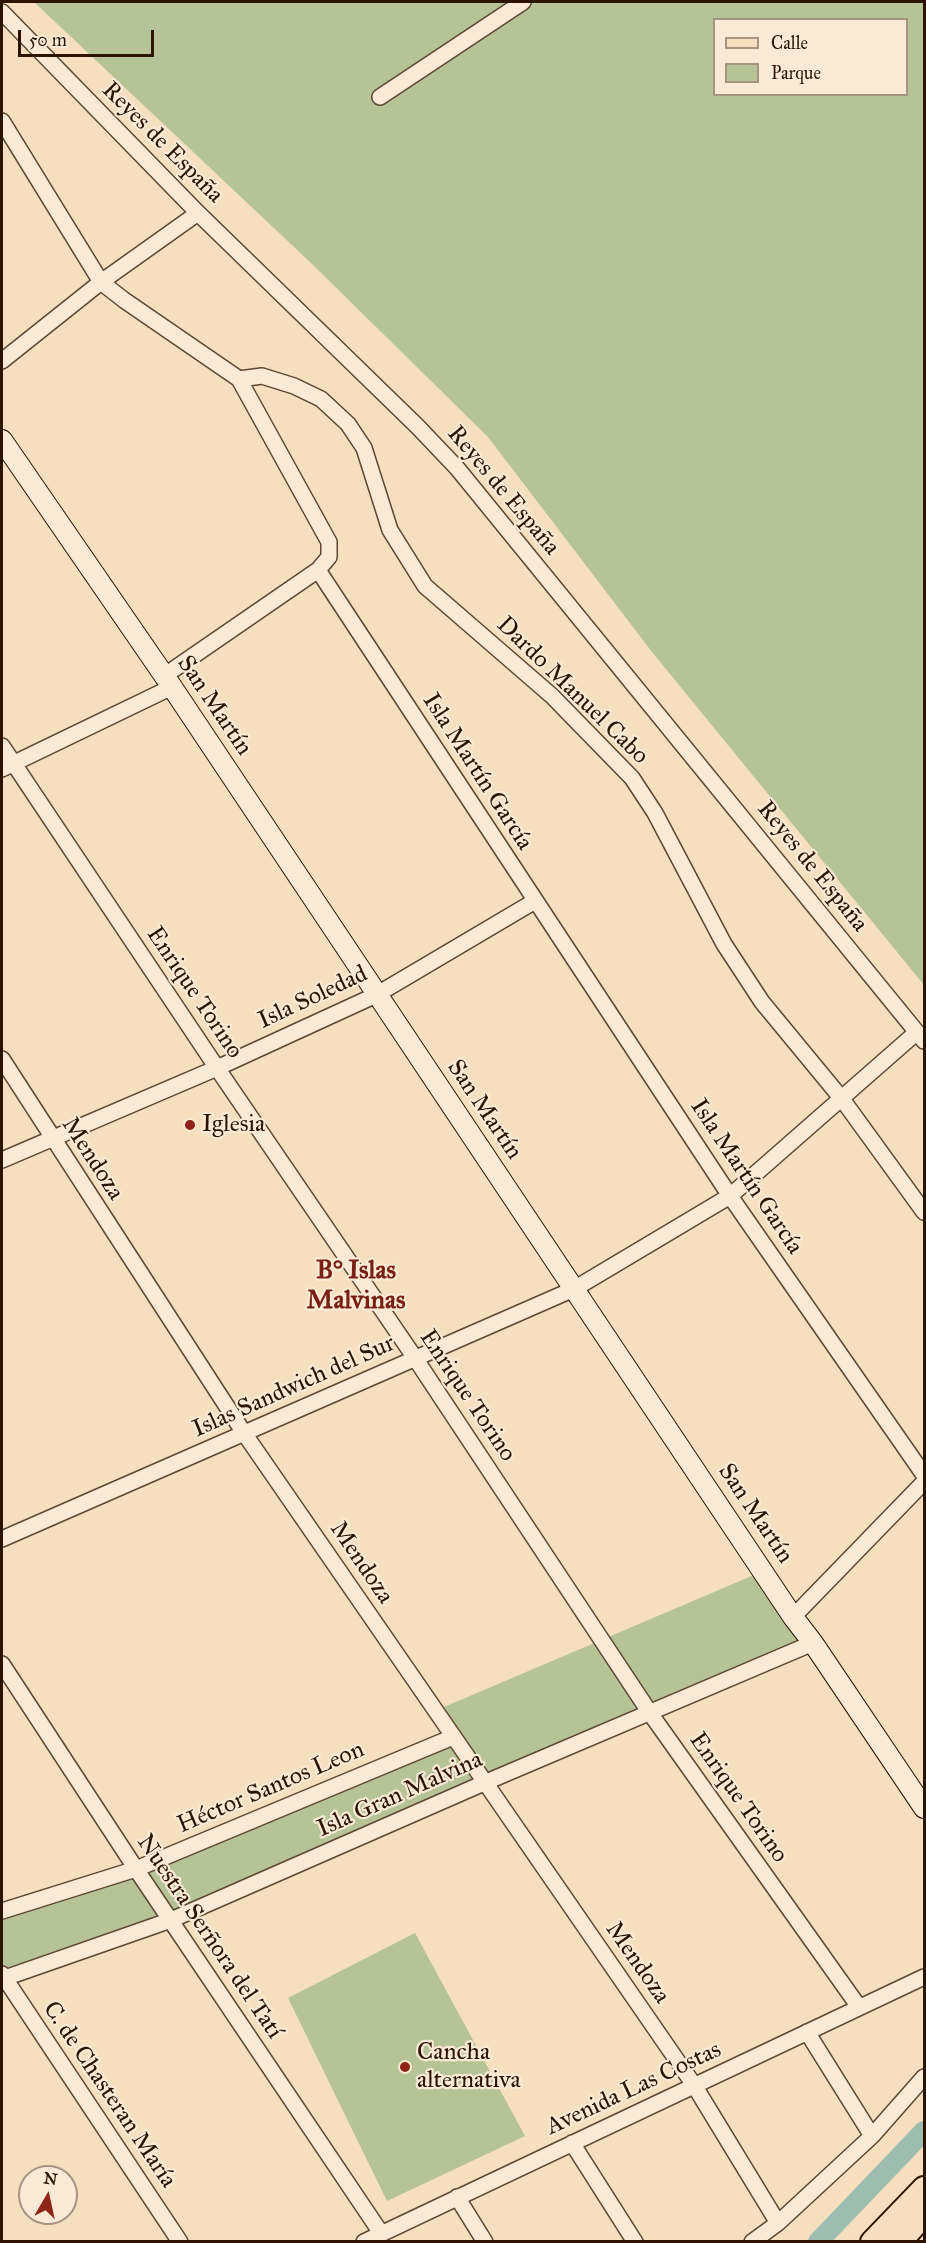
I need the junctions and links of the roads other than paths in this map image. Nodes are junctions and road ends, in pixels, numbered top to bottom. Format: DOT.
graph roads {
  1 [pos="523,2"];
  2 [pos="2,12"];
  3 [pos="380,97"];
  4 [pos="2,121"];
  5 [pos="198,213"];
  6 [pos="101,282"];
  7 [pos="2,361"];
  8 [pos="239,379"];
  9 [pos="2,440"];
  10 [pos="318,570"];
  11 [pos="168,682"];
  12 [pos="2,746"];
  13 [pos="7,766"];
  14 [pos="535,901"];
  15 [pos="376,995"];
  16 [pos="921,1036"];
  17 [pos="2,1059"];
  18 [pos="217,1068"];
  19 [pos="842,1099"];
  20 [pos="51,1138"];
  21 [pos="2,1160"];
  22 [pos="730,1196"];
  23 [pos="924,1212"];
  24 [pos="574,1289"];
  25 [pos="415,1358"];
  26 [pos="244,1433"];
  27 [pos="924,1474"];
  28 [pos="924,1482"];
  29 [pos="2,1539"];
  30 [pos="793,1617"];
  31 [pos="813,1643"];
  32 [pos="2,1664"];
  33 [pos="650,1713"];
  34 [pos="453,1737"];
  35 [pos="484,1783"];
  36 [pos="924,1808"];
  37 [pos="136,1869"];
  38 [pos="2,1911"];
  39 [pos="171,1920"];
  40 [pos="2,1977"];
  41 [pos="924,1977"];
  42 [pos="859,2007"];
  43 [pos="807,2032"];
  44 [pos="924,2078"];
  45 [pos="694,2085"];
  46 [pos="872,2136"];
  47 [pos="572,2143"];
  48 [pos="924,2188"];
  49 [pos="457,2197"];
  50 [pos="924,2215"];
  51 [pos="778,2223"];
  52 [pos="381,2233"];
  53 [pos="180,2241"];
  54 [pos="364,2241"];
  55 [pos="485,2241"];
  56 [pos="635,2241"];
  57 [pos="752,2241"];
  58 [pos="872,2241"];
  59 [pos="900,2241"];
  1 -- 3 [label="street"];
  2 -- 5 [label="street, Reyes de España"];
  4 -- 6 [label="street"];
  5 -- 6 [label="street"];
  5 -- 16 [label="street, Reyes de España"];
  6 -- 7 [label="street"];
  6 -- 8 [label="street"];
  8 -- 10 [label="street"];
  8 -- 19 [label="street, Dardo Manuel Cabo"];
  9 -- 11 [label="main road, San Martín"];
  10 -- 11 [label="street"];
  10 -- 14 [label="street, Isla Martín García"];
  11 -- 13 [label="street"];
  11 -- 15 [label="main road, San Martín"];
  12 -- 13 [label="street, Enrique Torino"];
  13 -- 18 [label="street, Enrique Torino"];
  14 -- 15 [label="street, Isla Soledad"];
  14 -- 22 [label="street, Isla Martín García"];
  15 -- 18 [label="street, Isla Soledad"];
  15 -- 24 [label="main road, San Martín"];
  16 -- 19 [label="street, Islas Sandwich del Sur"];
  17 -- 20 [label="street, Mendoza"];
  18 -- 20 [label="street, Isla Soledad"];
  18 -- 25 [label="street, Enrique Torino"];
  19 -- 22 [label="street, Islas Sandwich del Sur"];
  19 -- 23 [label="street, Dardo Manuel Cabo"];
  20 -- 21 [label="street, Isla Soledad"];
  20 -- 26 [label="street, Mendoza"];
  22 -- 24 [label="street, Islas Sandwich del Sur"];
  22 -- 27 [label="street, Isla Martín García"];
  24 -- 25 [label="street, Islas Sandwich del Sur"];
  24 -- 30 [label="main road, San Martín"];
  25 -- 26 [label="street, Islas Sandwich del Sur"];
  25 -- 33 [label="street, Enrique Torino"];
  26 -- 29 [label="street, Islas Sandwich del Sur"];
  26 -- 34 [label="street, Mendoza"];
  28 -- 30 [label="street"];
  30 -- 31 [label="main road, San Martín"];
  31 -- 33 [label="street, Isla Gran Malvina"];
  31 -- 36 [label="main road, San Martín"];
  32 -- 37 [label="street, Nuestra Serñora del Tatí"];
  33 -- 35 [label="street, Isla Gran Malvina"];
  33 -- 42 [label="street, Enrique Torino"];
  34 -- 35 [label="street, Mendoza"];
  34 -- 37 [label="street, Héctor Santos Leon"];
  35 -- 39 [label="street, Isla Gran Malvina"];
  35 -- 45 [label="street, Mendoza"];
  37 -- 38 [label="street, Héctor Santos Leon"];
  37 -- 39 [label="street, Nuestra Serñora del Tatí"];
  39 -- 40 [label="street, Isla Gran Malvina"];
  39 -- 52 [label="street, Nuestra Serñora del Tatí"];
  40 -- 53 [label="street, C. de Chasteran María"];
  41 -- 42 [label="street, Avenida Las Costas"];
  42 -- 43 [label="street, Avenida Las Costas"];
  43 -- 45 [label="street, Avenida Las Costas"];
  43 -- 46 [label="street"];
  44 -- 46 [label="street"];
  45 -- 47 [label="street, Avenida Las Costas"];
  45 -- 51 [label="street, Mendoza"];
  46 -- 51 [label="street"];
  47 -- 49 [label="street, Avenida Las Costas"];
  47 -- 56 [label="street"];
  48 -- 58 [label="main road"];
  49 -- 52 [label="street, Avenida Las Costas"];
  49 -- 55 [label="street"];
  50 -- 59 [label="main road"];
  51 -- 57 [label="street"];
  52 -- 54 [label="street, Avenida Las Costas"];
}
